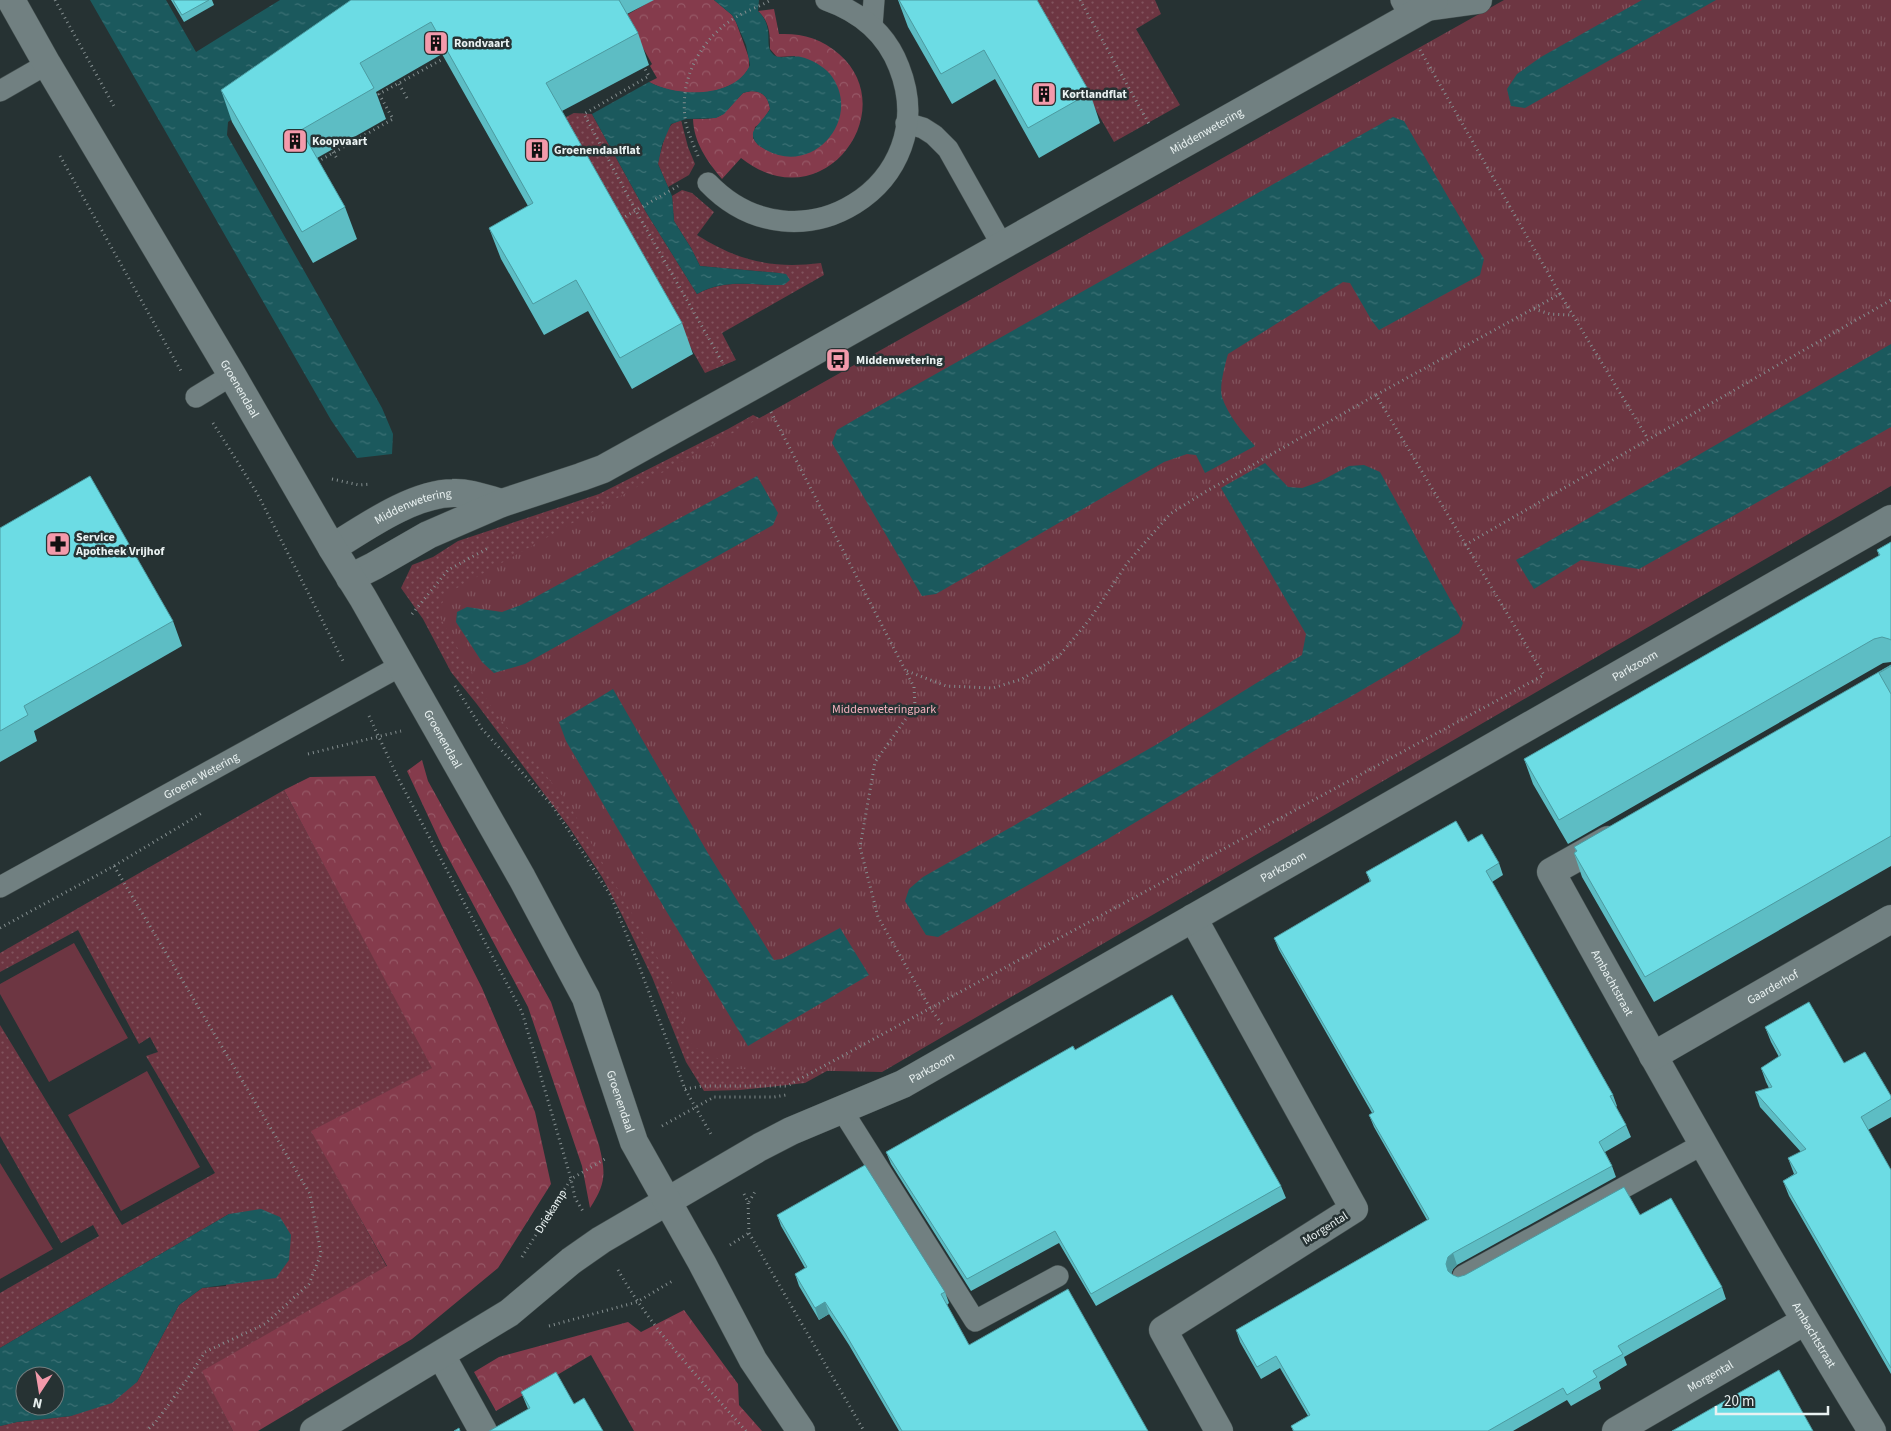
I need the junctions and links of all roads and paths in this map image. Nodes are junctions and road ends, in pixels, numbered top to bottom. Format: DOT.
graph roads {
  1 [pos="11,0"];
  2 [pos="771,0"];
  3 [pos="826,0"];
  4 [pos="874,0"];
  5 [pos="1080,0"];
  6 [pos="1478,0"];
  7 [pos="1418,6"];
  8 [pos="872,26"];
  9 [pos="639,58"];
  10 [pos="441,60"];
  11 [pos="47,64"];
  12 [pos="399,84"];
  13 [pos="9,86"];
  14 [pos="407,98"];
  15 [pos="906,123"];
  16 [pos="334,152"];
  17 [pos="1167,155"];
  18 [pos="338,160"];
  19 [pos="317,162"];
  20 [pos="708,183"];
  21 [pos="670,191"];
  22 [pos="636,211"];
  23 [pos="620,220"];
  24 [pos="1002,245"];
  25 [pos="1560,294"];
  26 [pos="1891,300"];
  27 [pos="1534,309"];
  28 [pos="1572,315"];
  29 [pos="232,375"];
  30 [pos="740,394"];
  31 [pos="1376,396"];
  32 [pos="196,397"];
  33 [pos="776,422"];
  34 [pos="1648,438"];
  35 [pos="502,503"];
  36 [pos="1891,519"];
  37 [pos="1465,545"];
  38 [pos="332,548"];
  39 [pos="350,578"];
  40 [pos="402,665"];
  41 [pos="1539,668"];
  42 [pos="907,671"];
  43 [pos="1544,675"];
  44 [pos="304,755"];
  45 [pos="204,812"];
  46 [pos="1628,828"];
  47 [pos="114,866"];
  48 [pos="0,886"];
  49 [pos="1193,918"];
  50 [pos="1891,918"];
  51 [pos="0,928"];
  52 [pos="930,1008"];
  53 [pos="1653,1056"];
  54 [pos="685,1089"];
  55 [pos="695,1107"];
  56 [pos="842,1110"];
  57 [pos="634,1142"];
  58 [pos="1703,1144"];
  59 [pos="571,1179"];
  60 [pos="667,1202"];
  61 [pos="601,1240"];
  62 [pos="518,1262"];
  63 [pos="1058,1276"];
  64 [pos="1463,1276"];
  65 [pos="1805,1321"];
  66 [pos="441,1355"];
  67 [pos="146,1431"];
  68 [pos="314,1431"];
  69 [pos="482,1431"];
  70 [pos="746,1431"];
  71 [pos="801,1431"];
  72 [pos="1219,1431"];
  73 [pos="1616,1431"];
  74 [pos="1872,1431"];
  1 -- 11 [label="street, Groenendaal"];
  2 -- 20 [label="path"];
  3 -- 8 [label="lane"];
  4 -- 8 [label="lane"];
  5 -- 17 [label="path"];
  6 -- 7 [label="street, Middenwetering"];
  7 -- 17 [label="street, Middenwetering"];
  7 -- 25 [label="path"];
  8 -- 15 [label="lane"];
  9 -- 22 [label="path"];
  10 -- 12 [label="path"];
  11 -- 13 [label="lane"];
  11 -- 29 [label="street, Groenendaal"];
  12 -- 14 [label="path"];
  12 -- 16 [label="path"];
  15 -- 20 [label="lane"];
  15 -- 24 [label="lane"];
  16 -- 18 [label="path"];
  16 -- 19 [label="path"];
  17 -- 24 [label="street, Middenwetering"];
  21 -- 22 [label="path"];
  22 -- 23 [label="path"];
  22 -- 30 [label="path"];
  24 -- 30 [label="street, Middenwetering"];
  25 -- 27 [label="path"];
  25 -- 28 [label="path"];
  26 -- 34 [label="path"];
  27 -- 28 [label="path"];
  27 -- 31 [label="path"];
  28 -- 34 [label="path"];
  29 -- 32 [label="lane"];
  29 -- 38 [label="street, Groenendaal"];
  30 -- 35 [label="street, Middenwetering"];
  31 -- 37 [label="path"];
  31 -- 42 [label="path"];
  33 -- 42 [label="path"];
  34 -- 37 [label="path"];
  35 -- 38 [label="street, Middenwetering"];
  35 -- 39 [label="street, Middenwetering"];
  36 -- 49 [label="street, Parkzoom"];
  37 -- 41 [label="path"];
  38 -- 39 [label="street, Groenendaal"];
  39 -- 40 [label="street, Groenendaal"];
  40 -- 48 [label="lane, Groene Wetering"];
  40 -- 57 [label="street, Groenendaal"];
  42 -- 52 [label="path"];
  43 -- 52 [label="path"];
  44 -- 59 [label="path"];
  45 -- 47 [label="path"];
  46 -- 53 [label="street, Ambachtstraat"];
  47 -- 51 [label="path"];
  47 -- 67 [label="path"];
  49 -- 56 [label="street, Parkzoom"];
  49 -- 72 [label="street, Morgental"];
  50 -- 53 [label="street, Gaarderhof"];
  52 -- 54 [label="path"];
  53 -- 58 [label="street, Ambachtstraat"];
  55 -- 57 [label="path, Driekamp"];
  56 -- 60 [label="street, Parkzoom"];
  56 -- 63 [label="lane"];
  57 -- 59 [label="path, Driekamp"];
  57 -- 60 [label="street, Groenendaal"];
  58 -- 64 [label="lane"];
  58 -- 65 [label="street, Ambachtstraat"];
  59 -- 61 [label="path"];
  59 -- 62 [label="path, Driekamp"];
  60 -- 61 [label="street"];
  60 -- 71 [label="street, Groenendaal"];
  61 -- 66 [label="street"];
  61 -- 70 [label="path"];
  65 -- 73 [label="street, Morgental"];
  65 -- 74 [label="street, Ambachtstraat"];
  66 -- 68 [label="street"];
  66 -- 69 [label="street"];
}
